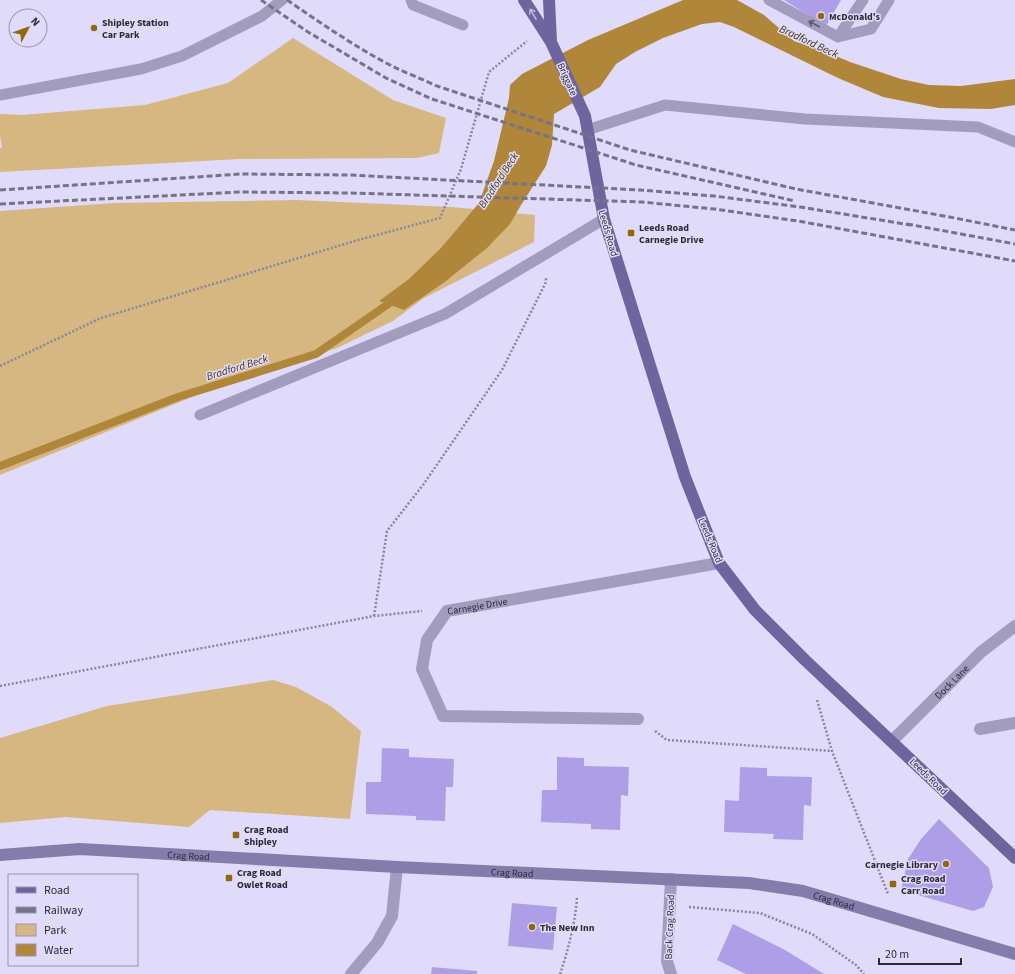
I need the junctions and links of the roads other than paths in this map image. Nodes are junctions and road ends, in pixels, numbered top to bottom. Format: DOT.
graph roads {
  1 [pos="282,0"];
  2 [pos="411,0"];
  3 [pos="524,0"];
  4 [pos="549,0"];
  5 [pos="769,0"];
  6 [pos="863,0"];
  7 [pos="889,0"];
  8 [pos="463,25"];
  9 [pos="838,37"];
  10 [pos="551,42"];
  11 [pos="0,95"];
  12 [pos="585,116"];
  13 [pos="587,130"];
  14 [pos="1015,142"];
  15 [pos="604,219"];
  16 [pos="200,415"];
  17 [pos="719,563"];
  18 [pos="1015,626"];
  19 [pos="638,719"];
  20 [pos="1015,723"];
  21 [pos="980,729"];
  22 [pos="892,741"];
  23 [pos="0,855"];
  24 [pos="1015,858"];
  25 [pos="397,867"];
  26 [pos="671,879"];
  27 [pos="1015,954"];
  28 [pos="351,974"];
  29 [pos="671,974"];
  1 -- 11 [label="lane"];
  2 -- 8 [label="lane"];
  10 -- 3 [label="main road, Briggate, one-way"];
  4 -- 10 [label="main road, Briggate"];
  9 -- 5 [label="lane, one-way"];
  6 -- 9 [label="lane"];
  7 -- 9 [label="lane"];
  10 -- 12 [label="main road, Briggate"];
  12 -- 13 [label="main road, Leeds Road"];
  13 -- 14 [label="lane"];
  13 -- 15 [label="main road, Leeds Road"];
  15 -- 16 [label="lane"];
  15 -- 17 [label="main road, Leeds Road"];
  17 -- 19 [label="street, Carnegie Drive"];
  17 -- 22 [label="main road, Leeds Road"];
  18 -- 22 [label="street, Dock Lane"];
  20 -- 21 [label="street"];
  22 -- 24 [label="main road, Leeds Road"];
  23 -- 25 [label="main road, Crag Road"];
  25 -- 26 [label="main road, Crag Road"];
  25 -- 28 [label="street"];
  26 -- 27 [label="main road, Crag Road"];
  26 -- 29 [label="street, Back Crag Road"];
}
